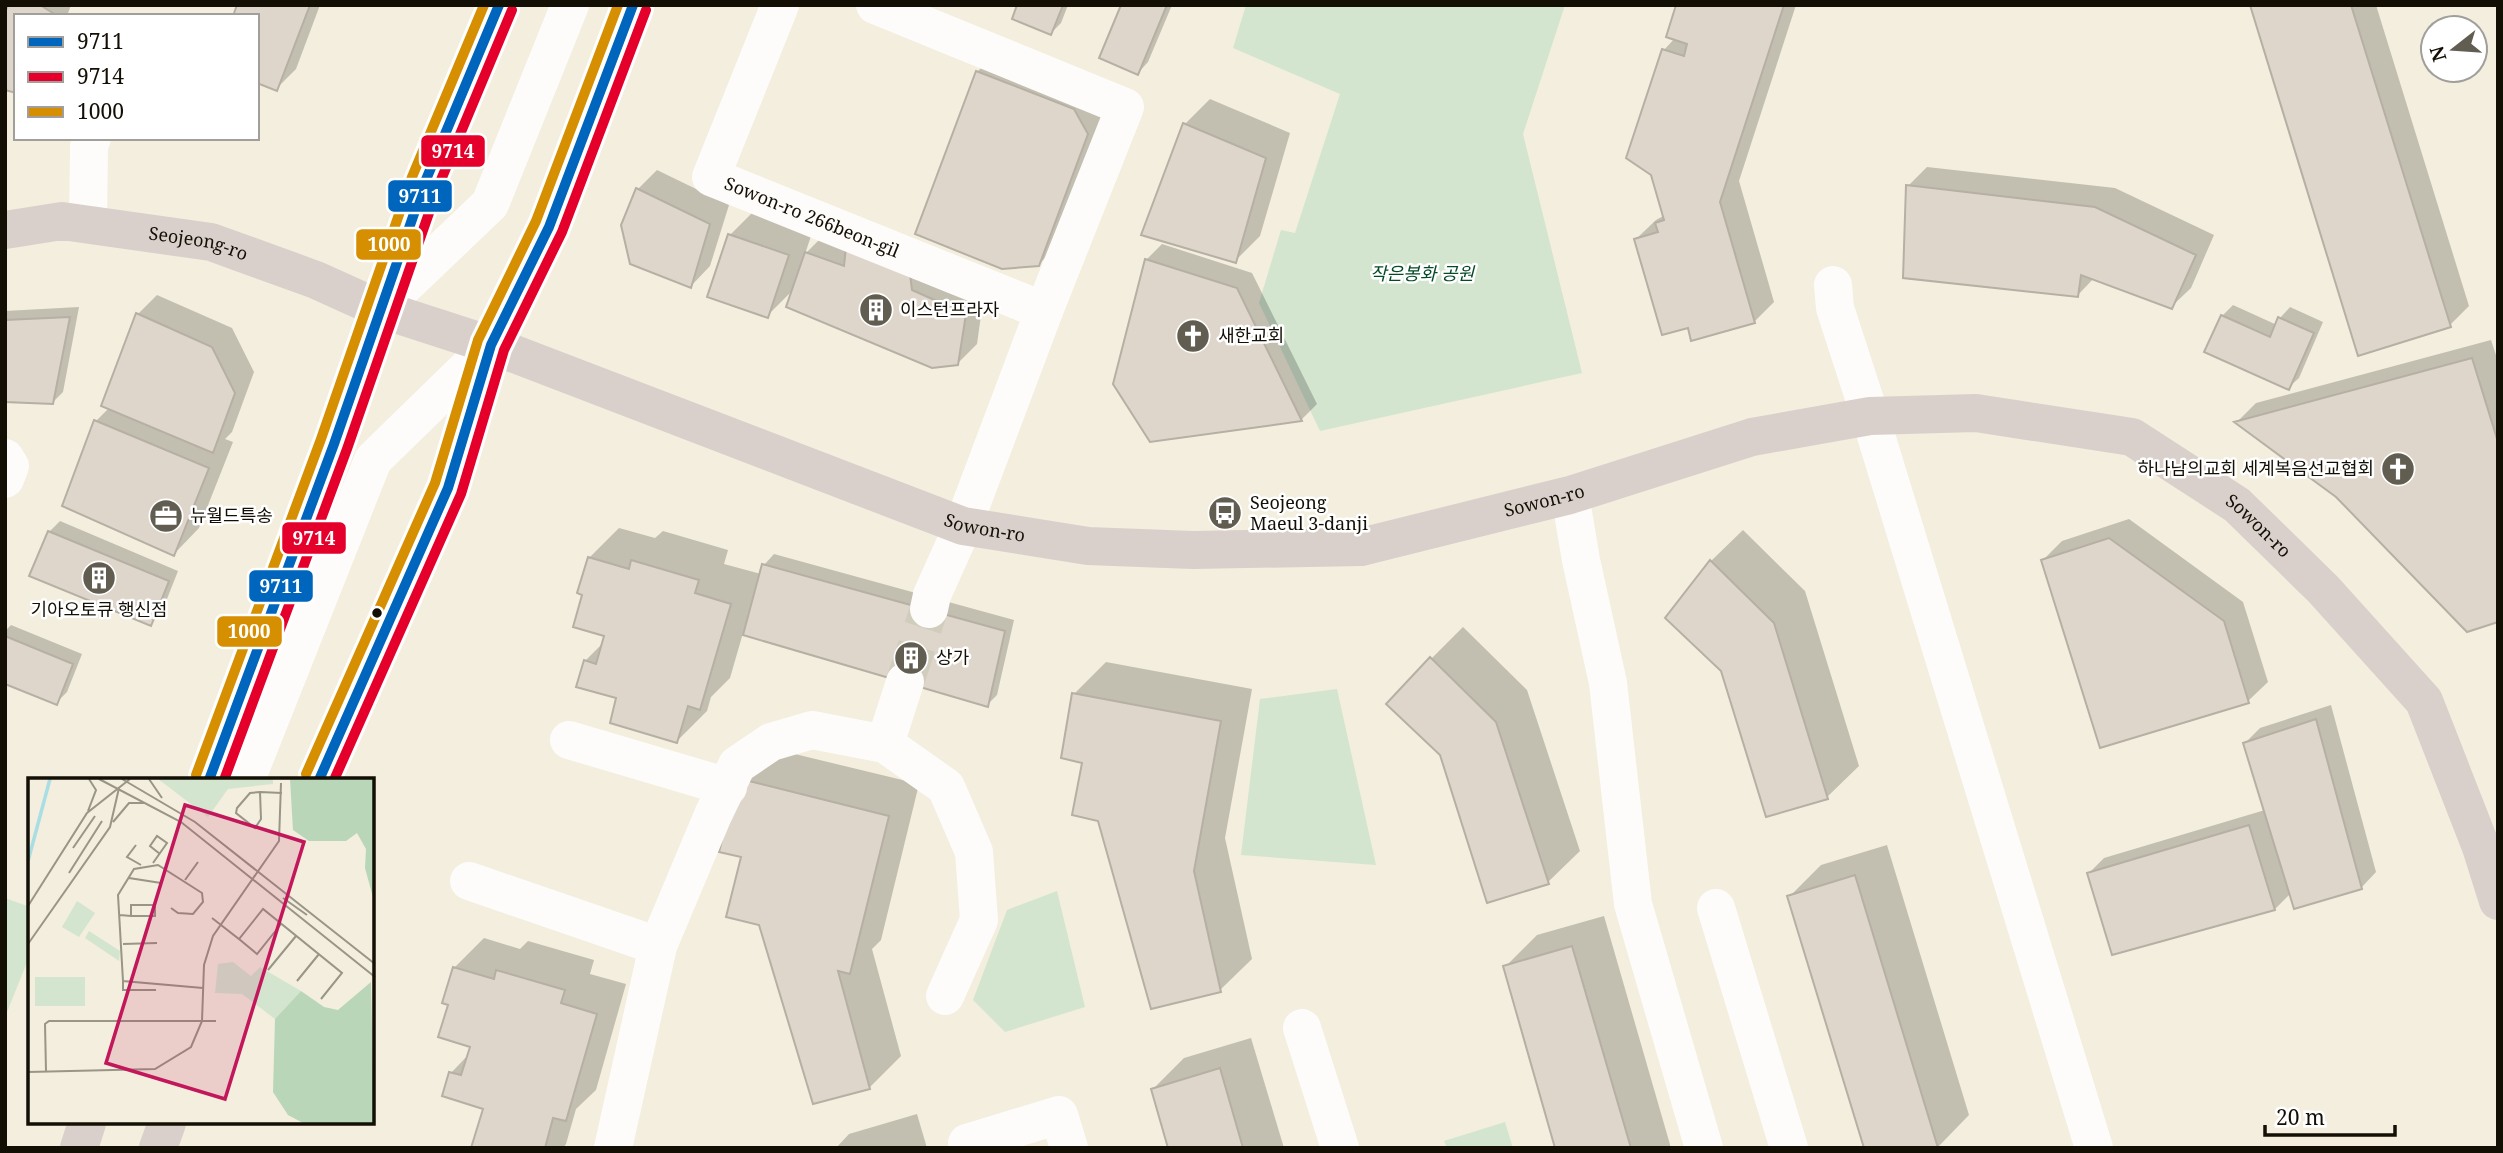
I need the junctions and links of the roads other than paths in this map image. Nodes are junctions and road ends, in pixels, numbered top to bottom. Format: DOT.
graph roads {
  1 [pos="499,5"];
  2 [pos="570,5"];
  3 [pos="633,5"];
  4 [pos="780,5"];
  5 [pos="875,5"];
  6 [pos="91,140"];
  7 [pos="88,224"];
  8 [pos="5,230"];
  9 [pos="1833,285"];
  10 [pos="380,309"];
  11 [pos="1044,311"];
  12 [pos="491,345"];
  13 [pos="1871,416"];
  14 [pos="5,458"];
  15 [pos="5,479"];
  16 [pos="1570,495"];
  17 [pos="963,526"];
  18 [pos="929,609"];
  19 [pos="905,682"];
  20 [pos="569,740"];
  21 [pos="885,744"];
  22 [pos="210,778"];
  23 [pos="247,778"];
  24 [pos="320,778"];
  25 [pos="728,787"];
  26 [pos="469,881"];
  27 [pos="2498,901"];
  28 [pos="1716,908"];
  29 [pos="658,946"];
  30 [pos="945,996"];
  31 [pos="1302,1028"];
  32 [pos="86,1125"];
  33 [pos="146,1125"];
  34 [pos="166,1125"];
  35 [pos="79,1148"];
  36 [pos="141,1148"];
  37 [pos="158,1148"];
  38 [pos="613,1148"];
  39 [pos="968,1148"];
  40 [pos="1069,1148"];
  41 [pos="1340,1148"];
  42 [pos="1704,1148"];
  43 [pos="1789,1148"];
  44 [pos="2094,1148"];
  1 -- 10 [label="main road"];
  2 -- 10 [label="street"];
  3 -- 12 [label="main road"];
  4 -- 11 [label="street, Sowon-ro 266beon-gil"];
  5 -- 11 [label="street"];
  6 -- 7 [label="street"];
  7 -- 8 [label="main road, Seojeong-ro"];
  7 -- 10 [label="main road, Seojeong-ro"];
  9 -- 13 [label="street"];
  10 -- 12 [label="main road, Sowon-ro"];
  10 -- 22 [label="main road"];
  11 -- 17 [label="street"];
  12 -- 17 [label="main road, Sowon-ro"];
  12 -- 23 [label="street"];
  12 -- 24 [label="main road"];
  13 -- 16 [label="main road, Sowon-ro"];
  13 -- 27 [label="main road, Sowon-ro"];
  13 -- 44 [label="street"];
  14 -- 15 [label="street"];
  16 -- 17 [label="main road, Sowon-ro"];
  16 -- 42 [label="street"];
  17 -- 18 [label="street"];
  19 -- 21 [label="street"];
  20 -- 25 [label="street"];
  21 -- 25 [label="street"];
  21 -- 30 [label="street"];
  25 -- 29 [label="street"];
  26 -- 29 [label="street"];
  28 -- 43 [label="street"];
  29 -- 38 [label="street"];
  31 -- 41 [label="street"];
  32 -- 35 [label="main road"];
  33 -- 36 [label="street"];
  34 -- 37 [label="main road"];
  39 -- 40 [label="street"];
}
